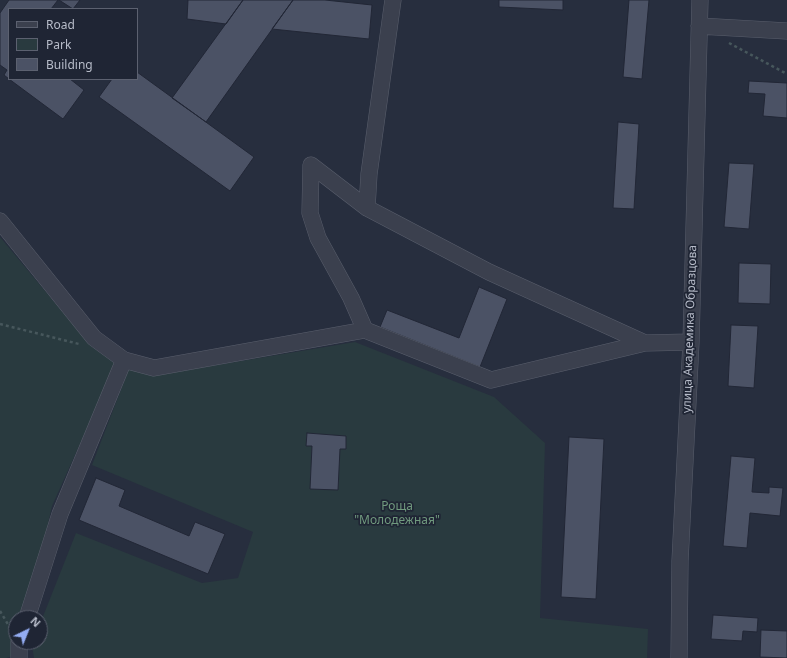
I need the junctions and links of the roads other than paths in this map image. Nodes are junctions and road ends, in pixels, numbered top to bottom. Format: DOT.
graph roads {
  1 [pos="393,0"];
  2 [pos="700,0"];
  3 [pos="699,26"];
  4 [pos="787,31"];
  5 [pos="368,208"];
  6 [pos="0,221"];
  7 [pos="365,330"];
  8 [pos="691,342"];
  9 [pos="646,344"];
  10 [pos="124,360"];
  11 [pos="30,610"];
  12 [pos="679,658"];
  1 -- 5 [label="street"];
  2 -- 3 [label="street, улица Академика Образцова"];
  3 -- 4 [label="street"];
  3 -- 8 [label="street, улица Академика Образцова"];
  5 -- 7 [label="street"];
  5 -- 9 [label="street"];
  6 -- 10 [label="street"];
  7 -- 9 [label="street"];
  7 -- 10 [label="street"];
  8 -- 9 [label="street"];
  8 -- 12 [label="street, улица Академика Образцова"];
  10 -- 11 [label="street"];
}
